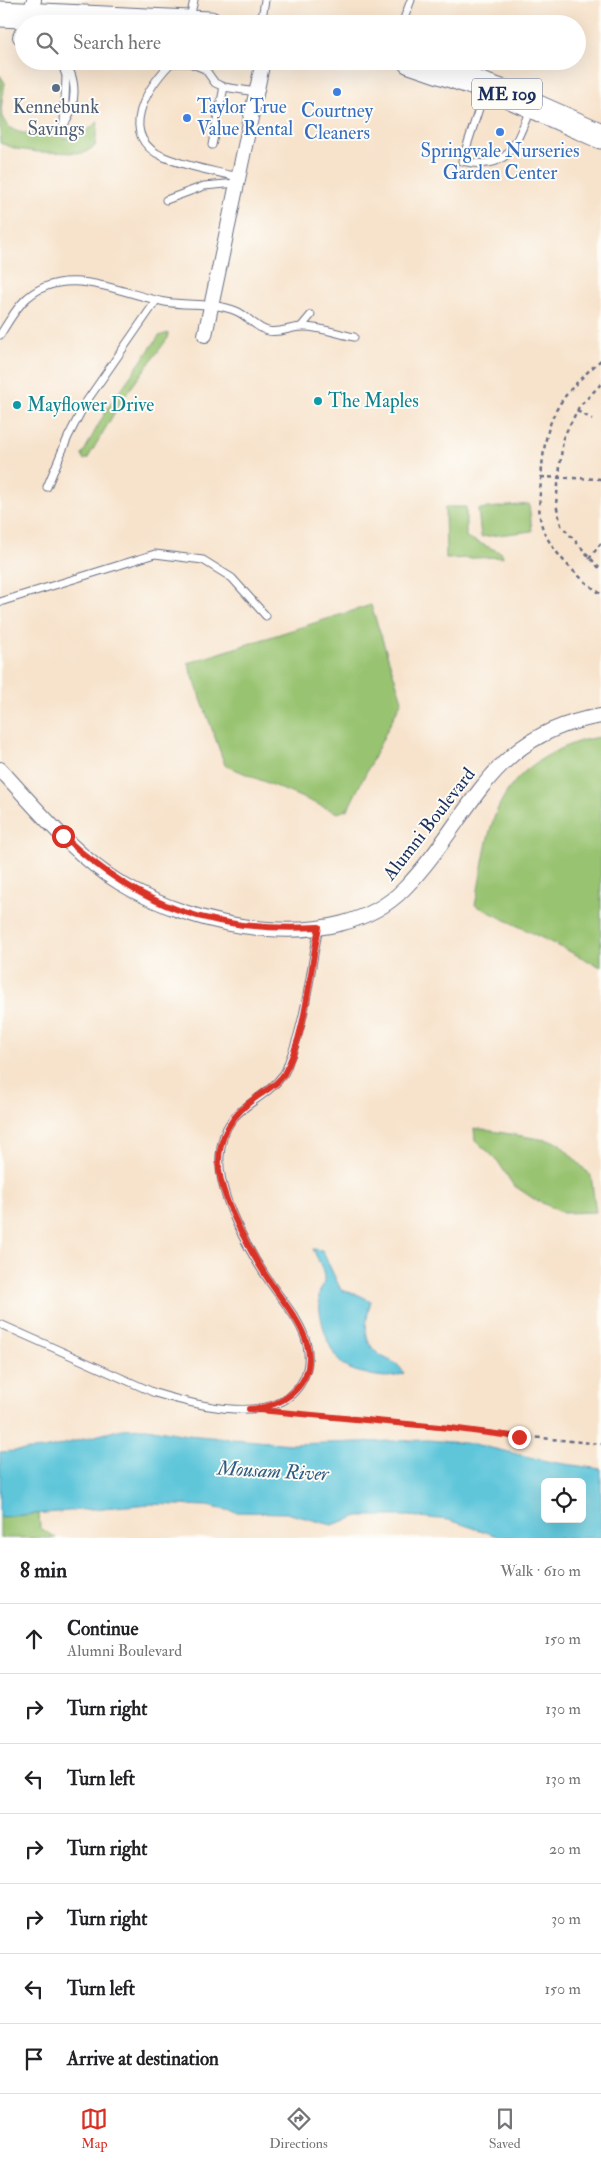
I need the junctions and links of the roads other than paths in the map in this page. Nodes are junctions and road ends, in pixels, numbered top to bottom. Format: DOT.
graph roads {
  1 [pos="265,0"];
  2 [pos="411,0"];
  3 [pos="0,14"];
  4 [pos="262,15"];
  5 [pos="405,15"];
  6 [pos="15,18"];
  7 [pos="70,70"];
  8 [pos="165,70"];
  9 [pos="206,70"];
  10 [pos="261,70"];
  11 [pos="463,70"];
  12 [pos="487,86"];
  13 [pos="224,87"];
  14 [pos="256,92"];
  15 [pos="533,105"];
  16 [pos="63,125"];
  17 [pos="601,136"];
  18 [pos="212,145"];
  19 [pos="238,180"];
  20 [pos="166,200"];
  21 [pos="156,300"];
  22 [pos="211,306"];
  23 [pos="311,315"];
  24 [pos="301,327"];
  25 [pos="0,335"];
  26 [pos="205,336"];
  27 [pos="354,337"];
  28 [pos="47,487"];
  29 [pos="0,602"];
  30 [pos="266,616"];
  31 [pos="601,716"];
  32 [pos="0,769"];
  33 [pos="319,927"];
  34 [pos="0,1324"];
  1 -- 4 [label="lane"];
  2 -- 5 [label="lane"];
  3 -- 6 [label="highway"];
  7 -- 16 [label="lane"];
  8 -- 19 [label="lane"];
  9 -- 13 [label="lane"];
  10 -- 14 [label="street"];
  11 -- 12 [label="highway, ME 109"];
  12 -- 15 [label="highway, ME 109"];
  12 -- 15 [label="lane"];
  13 -- 14 [label="lane"];
  13 -- 18 [label="lane"];
  14 -- 19 [label="street"];
  15 -- 17 [label="highway, ME 109"];
  19 -- 20 [label="lane"];
  19 -- 22 [label="street"];
  21 -- 22 [label="lane"];
  21 -- 25 [label="lane"];
  21 -- 28 [label="lane"];
  22 -- 24 [label="lane"];
  22 -- 26 [label="street"];
  23 -- 24 [label="lane"];
  24 -- 27 [label="lane"];
  29 -- 30 [label="lane"];
  31 -- 33 [label="street, Alumni Boulevard"];
  32 -- 33 [label="street, Alumni Boulevard"];
  33 -- 34 [label="lane"];
}
